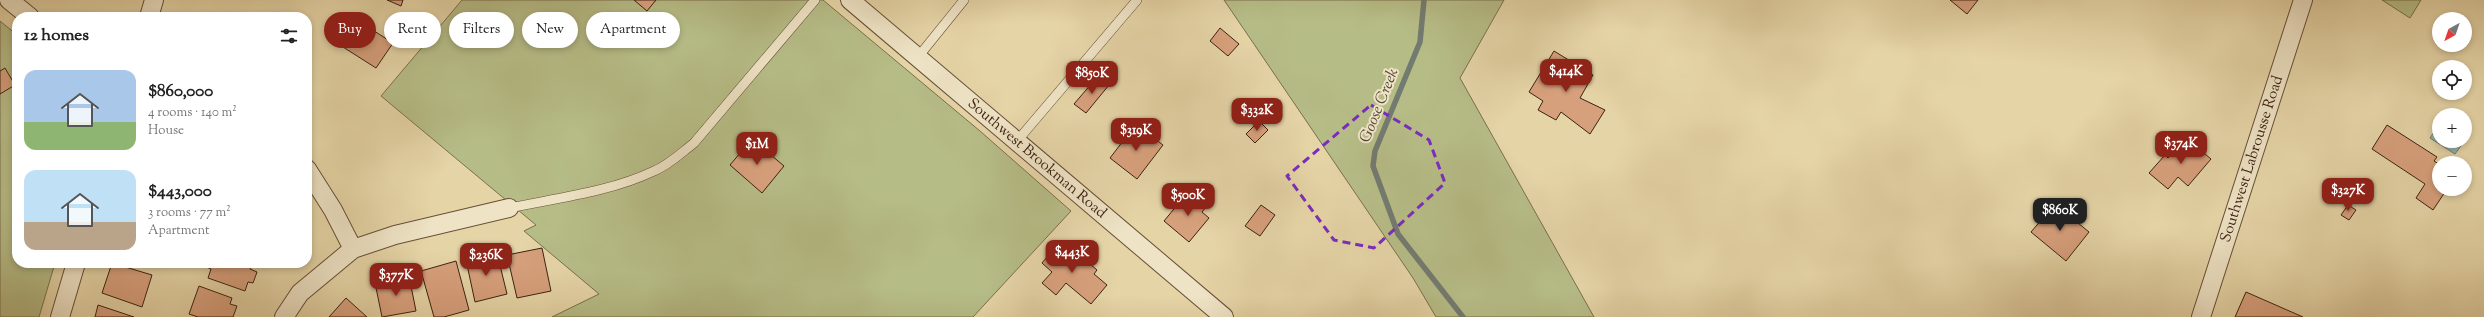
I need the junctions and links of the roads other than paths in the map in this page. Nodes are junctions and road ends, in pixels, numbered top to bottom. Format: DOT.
graph roads {
  1 [pos="9,0"];
  2 [pos="154,0"];
  3 [pos="815,0"];
  4 [pos="850,0"];
  5 [pos="964,0"];
  6 [pos="1137,0"];
  7 [pos="2303,0"];
  8 [pos="24,12"];
  9 [pos="150,12"];
  10 [pos="918,57"];
  11 [pos="1017,141"];
  12 [pos="312,177"];
  13 [pos="509,208"];
  14 [pos="353,249"];
  15 [pos="75,268"];
  16 [pos="60,317"];
  17 [pos="284,317"];
  18 [pos="1224,317"];
  19 [pos="2201,317"];
  1 -- 8 [label="street"];
  2 -- 9 [label="street"];
  3 -- 13 [label="lane"];
  4 -- 10 [label="street, Southwest Brookman Road"];
  5 -- 10 [label="lane"];
  6 -- 11 [label="lane"];
  7 -- 19 [label="street, Southwest Labrousse Road"];
  10 -- 11 [label="street, Southwest Brookman Road"];
  11 -- 18 [label="street, Southwest Brookman Road"];
  12 -- 14 [label="street"];
  13 -- 14 [label="street"];
  14 -- 17 [label="street"];
  15 -- 16 [label="street"];
}
